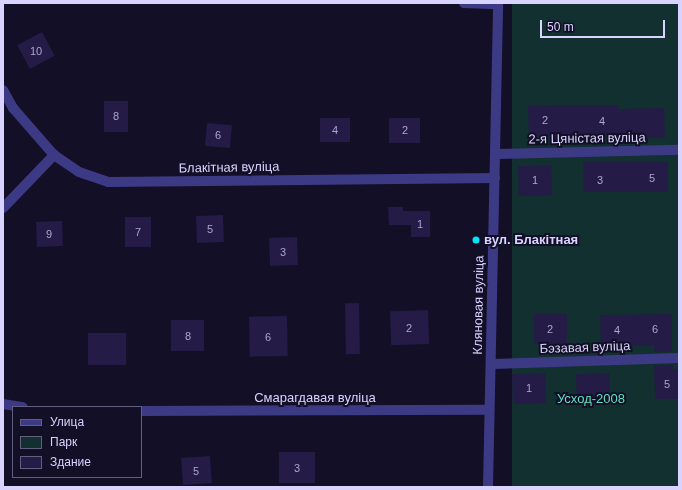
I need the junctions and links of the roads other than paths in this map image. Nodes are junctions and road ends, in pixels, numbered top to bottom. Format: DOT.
graph roads {
  1 [pos="464,3"];
  2 [pos="498,3"];
  3 [pos="3,90"];
  4 [pos="679,150"];
  5 [pos="496,154"];
  6 [pos="54,155"];
  7 [pos="495,178"];
  8 [pos="3,208"];
  9 [pos="679,358"];
  10 [pos="491,364"];
  11 [pos="3,404"];
  12 [pos="16,406"];
  13 [pos="489,410"];
  14 [pos="142,411"];
  15 [pos="488,487"];
  1 -- 2 [label="street"];
  2 -- 5 [label="street, Кляновая вуліца"];
  3 -- 6 [label="street, Блакітная вуліца"];
  4 -- 5 [label="street, 2-я Цяністая вуліца"];
  5 -- 7 [label="street, Кляновая вуліца"];
  6 -- 7 [label="street, Блакітная вуліца"];
  6 -- 8 [label="street"];
  7 -- 10 [label="street, Кляновая вуліца"];
  9 -- 10 [label="street, Бэзавая вуліца"];
  10 -- 13 [label="street, Кляновая вуліца"];
  11 -- 12 [label="street"];
  13 -- 14 [label="street, Смарагдавая вуліца"];
  13 -- 15 [label="street, Кляновая вуліца"];
}
